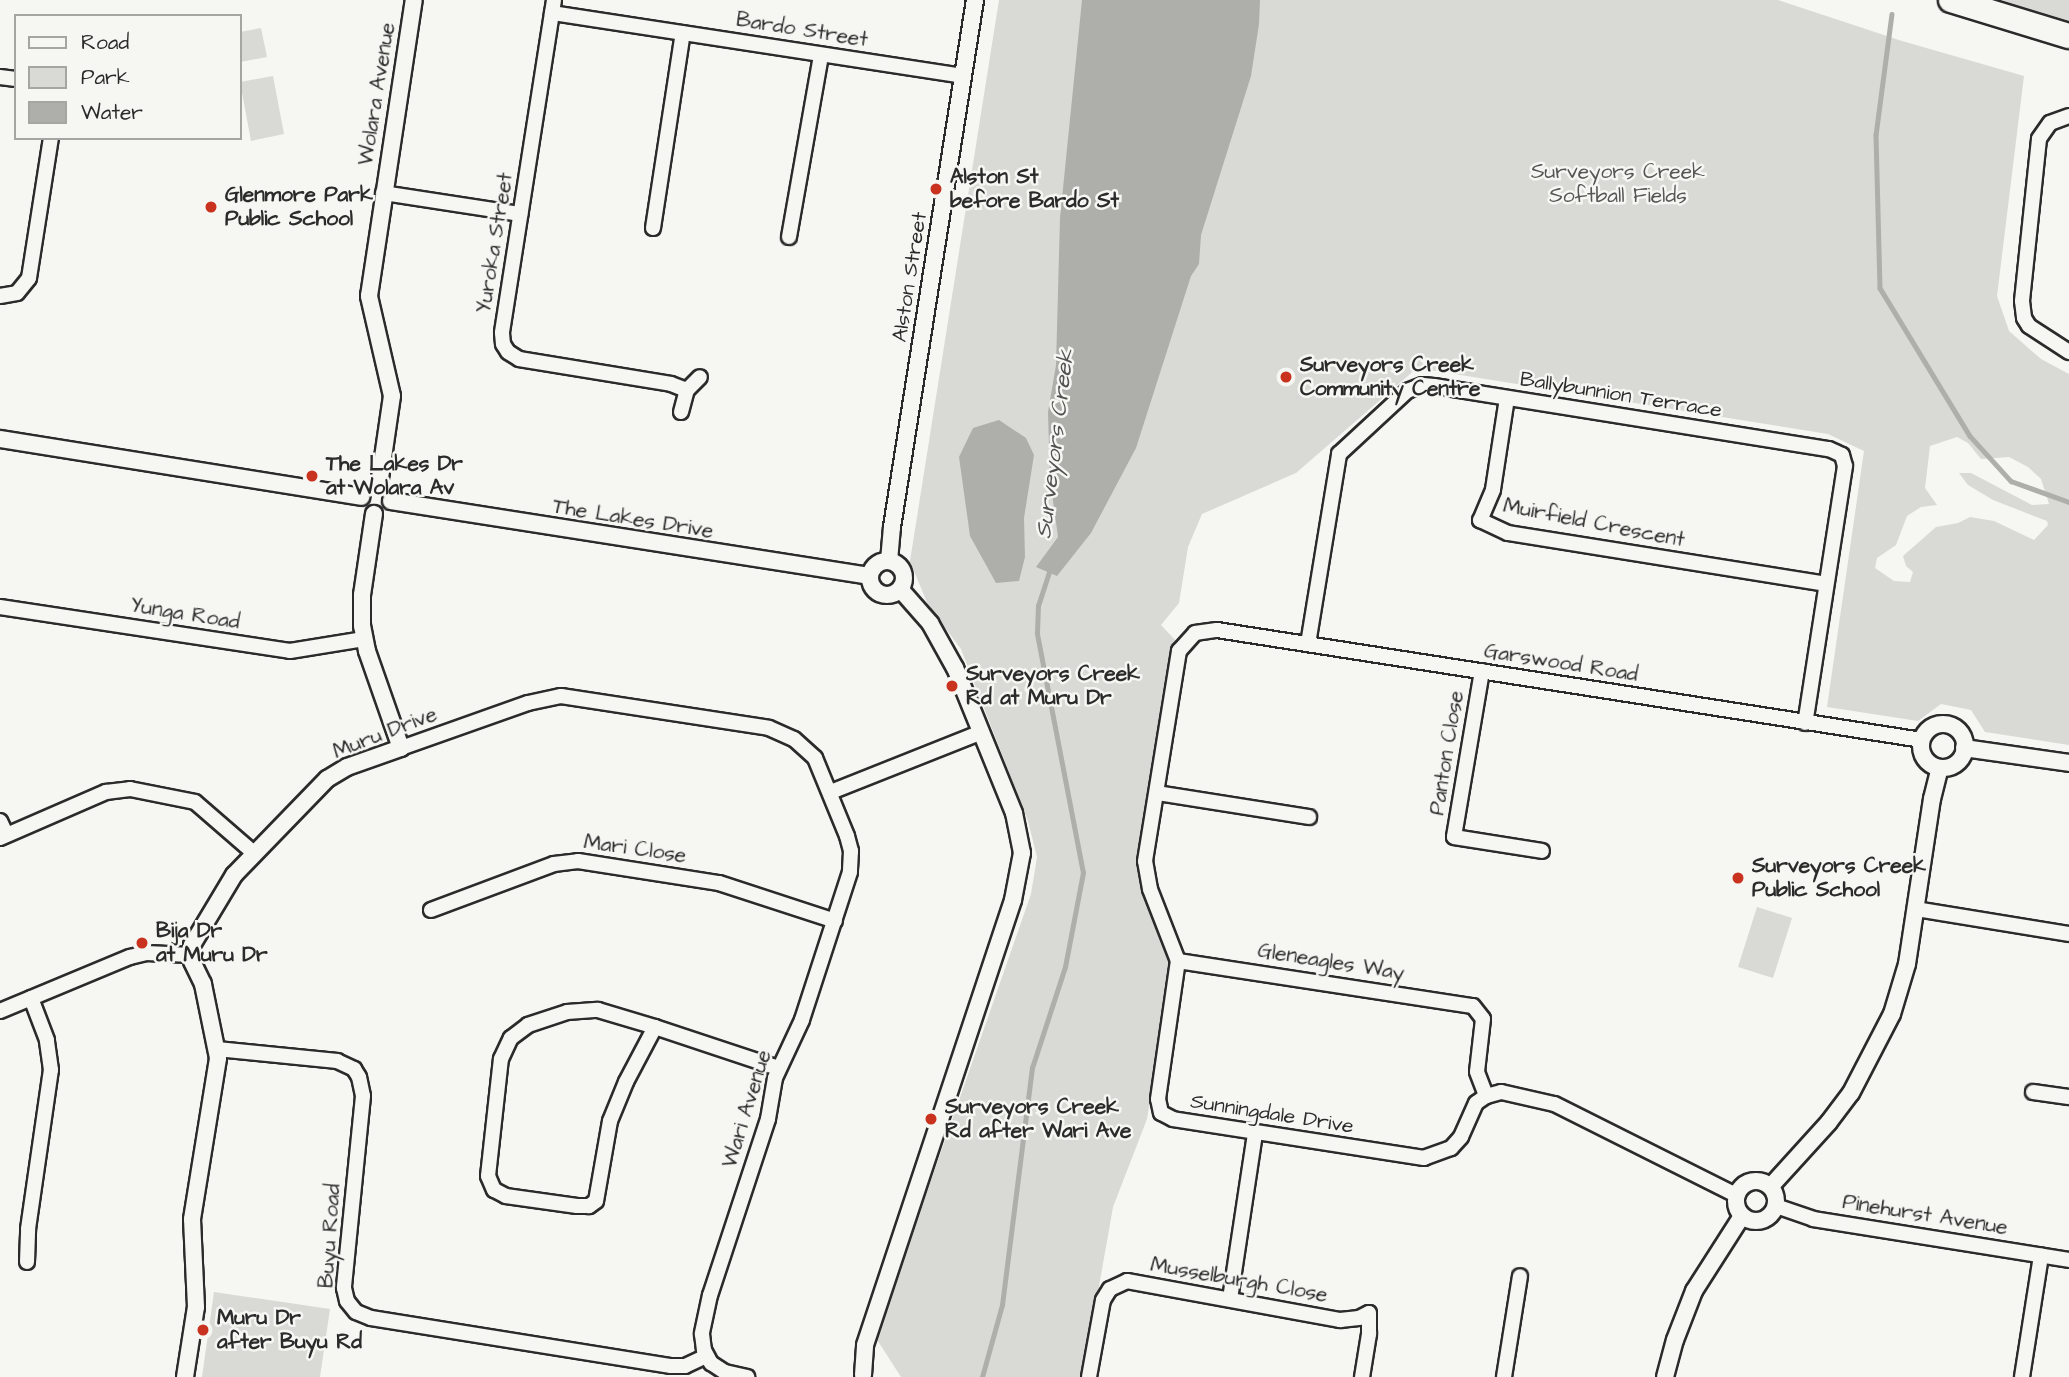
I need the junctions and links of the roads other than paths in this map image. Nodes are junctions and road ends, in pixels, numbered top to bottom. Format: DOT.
graph roads {
  1 [pos="414,0"];
  2 [pos="975,0"];
  3 [pos="1951,0"];
  4 [pos="553,6"];
  5 [pos="683,33"];
  6 [pos="2069,36"];
  7 [pos="821,55"];
  8 [pos="962,76"];
  9 [pos="2069,116"];
  10 [pos="51,140"];
  11 [pos="383,193"];
  12 [pos="520,214"];
  13 [pos="653,228"];
  14 [pos="789,237"];
  15 [pos="0,296"];
  16 [pos="2069,352"];
  17 [pos="700,377"];
  18 [pos="687,390"];
  19 [pos="1507,398"];
  20 [pos="681,412"];
  21 [pos="0,439"];
  22 [pos="379,485"];
  23 [pos="362,497"];
  24 [pos="391,501"];
  25 [pos="374,514"];
  26 [pos="889,561"];
  27 [pos="869,576"];
  28 [pos="1826,584"];
  29 [pos="900,589"];
  30 [pos="0,607"];
  31 [pos="1195,633"];
  32 [pos="364,639"];
  33 [pos="1308,644"];
  34 [pos="1482,671"];
  35 [pos="1805,723"];
  36 [pos="979,733"];
  37 [pos="1922,740"];
  38 [pos="401,748"];
  39 [pos="1964,748"];
  40 [pos="2069,763"];
  41 [pos="1940,768"];
  42 [pos="831,792"];
  43 [pos="1157,793"];
  44 [pos="1309,817"];
  45 [pos="2,831"];
  46 [pos="1542,851"];
  47 [pos="255,854"];
  48 [pos="1916,909"];
  49 [pos="430,910"];
  50 [pos="835,921"];
  51 [pos="2069,934"];
  52 [pos="191,955"];
  53 [pos="1178,961"];
  54 [pos="31,998"];
  55 [pos="0,1011"];
  56 [pos="655,1027"];
  57 [pos="217,1049"];
  58 [pos="778,1068"];
  59 [pos="2033,1091"];
  60 [pos="1486,1096"];
  61 [pos="2069,1097"];
  62 [pos="1255,1133"];
  63 [pos="1771,1186"];
  64 [pos="1736,1195"];
  65 [pos="1776,1206"];
  66 [pos="1742,1216"];
  67 [pos="2041,1255"];
  68 [pos="2069,1260"];
  69 [pos="27,1262"];
  70 [pos="1520,1276"];
  71 [pos="1230,1299"];
  72 [pos="706,1356"];
  73 [pos="862,1376"];
  74 [pos="186,1377"];
  75 [pos="747,1377"];
  76 [pos="1089,1377"];
  77 [pos="1362,1377"];
  78 [pos="1504,1377"];
  79 [pos="1665,1377"];
  80 [pos="2022,1377"];
  1 -- 11 [label="street, Wolara Avenue"];
  2 -- 8 [label="street, Alston Street"];
  3 -- 6 [label="highway"];
  4 -- 5 [label="street, Bardo Street"];
  4 -- 12 [label="street, Yuroka Street"];
  5 -- 7 [label="street, Bardo Street"];
  5 -- 13 [label="street"];
  7 -- 8 [label="street, Bardo Street"];
  7 -- 14 [label="street"];
  8 -- 26 [label="street, Alston Street"];
  9 -- 16 [label="street"];
  10 -- 15 [label="street"];
  11 -- 12 [label="street"];
  11 -- 22 [label="street, Wolara Avenue"];
  12 -- 18 [label="street, Yuroka Street"];
  17 -- 18 [label="street"];
  18 -- 20 [label="street"];
  19 -- 28 [label="street, Ballybunnion Terrace"];
  19 -- 28 [label="street, Muirfield Crescent"];
  19 -- 33 [label="street, Ballybunnion Terrace"];
  21 -- 23 [label="street"];
  22 -- 23 [label="street"];
  22 -- 24 [label="street"];
  23 -- 25 [label="street"];
  24 -- 25 [label="street"];
  24 -- 27 [label="street, The Lakes Drive"];
  25 -- 32 [label="street"];
  26 -- 27 [label="street"];
  26 -- 29 [label="street"];
  27 -- 29 [label="street"];
  28 -- 35 [label="street, Ballybunnion Terrace"];
  29 -- 36 [label="street"];
  30 -- 32 [label="street, Yunga Road"];
  31 -- 33 [label="street, Garswood Road"];
  31 -- 43 [label="street, Sunningdale Drive"];
  32 -- 38 [label="street"];
  33 -- 34 [label="street, Garswood Road"];
  34 -- 35 [label="street, Garswood Road"];
  34 -- 46 [label="street, Panton Close"];
  35 -- 37 [label="street, Garswood Road"];
  36 -- 42 [label="street"];
  36 -- 73 [label="street"];
  37 -- 39 [label="street"];
  37 -- 41 [label="street"];
  38 -- 42 [label="street, Muru Drive"];
  38 -- 47 [label="street, Muru Drive"];
  39 -- 40 [label="street"];
  39 -- 41 [label="street"];
  41 -- 48 [label="street"];
  42 -- 50 [label="street, Wari Avenue"];
  43 -- 44 [label="street"];
  43 -- 53 [label="street, Sunningdale Drive"];
  45 -- 47 [label="street"];
  47 -- 52 [label="street, Muru Drive"];
  48 -- 51 [label="street"];
  48 -- 63 [label="street"];
  49 -- 50 [label="street, Mari Close"];
  50 -- 58 [label="street, Wari Avenue"];
  52 -- 54 [label="street"];
  52 -- 57 [label="street"];
  53 -- 60 [label="street, Gleneagles Way"];
  53 -- 62 [label="street, Sunningdale Drive"];
  54 -- 55 [label="street"];
  54 -- 69 [label="street"];
  56 -- 56 [label="street"];
  56 -- 58 [label="street"];
  57 -- 72 [label="street, Buyu Road"];
  57 -- 74 [label="street"];
  58 -- 72 [label="street, Wari Avenue"];
  59 -- 61 [label="street"];
  60 -- 62 [label="street, Sunningdale Drive"];
  60 -- 64 [label="street"];
  62 -- 71 [label="street"];
  63 -- 64 [label="street"];
  63 -- 65 [label="street"];
  64 -- 66 [label="street"];
  65 -- 66 [label="street"];
  65 -- 67 [label="street, Pinehurst Avenue"];
  66 -- 79 [label="street"];
  67 -- 68 [label="street, Pinehurst Avenue"];
  67 -- 80 [label="street"];
  70 -- 78 [label="street"];
  71 -- 76 [label="street, Musselburgh Close"];
  71 -- 77 [label="street, Musselburgh Close"];
  72 -- 75 [label="street"];
}
